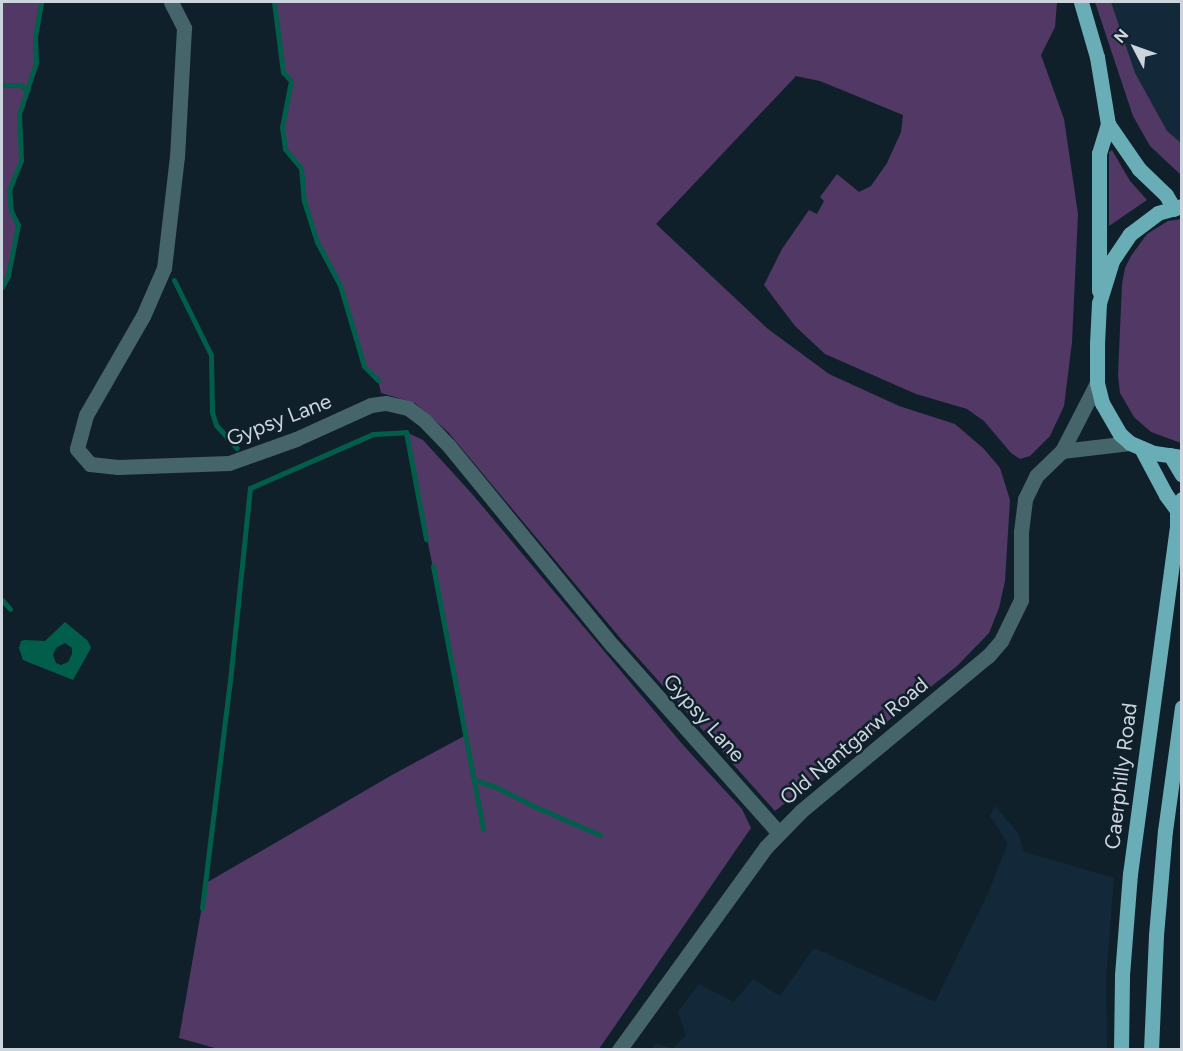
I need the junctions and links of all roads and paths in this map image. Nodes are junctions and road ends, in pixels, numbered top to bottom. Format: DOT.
graph roads {
  1 [pos="171,2"];
  2 [pos="1081,2"];
  3 [pos="1108,124"];
  4 [pos="1178,207"];
  5 [pos="1099,303"];
  6 [pos="1097,383"];
  7 [pos="1135,445"];
  8 [pos="1062,451"];
  9 [pos="1176,456"];
  10 [pos="1182,475"];
  11 [pos="1179,504"];
  12 [pos="1182,707"];
  13 [pos="779,833"];
  14 [pos="619,1050"];
  15 [pos="1121,1050"];
  16 [pos="1151,1050"];
  1 -- 13 [label="street, Gypsy Lane"];
  2 -- 3 [label="main road"];
  3 -- 4 [label="main road"];
  3 -- 5 [label="main road"];
  4 -- 5 [label="main road"];
  5 -- 6 [label="main road, Caerphilly Road"];
  6 -- 7 [label="main road, Caerphilly Road"];
  6 -- 8 [label="street, Old Nantgarw Road"];
  7 -- 8 [label="street"];
  7 -- 9 [label="main road"];
  7 -- 11 [label="main road, Caerphilly Road"];
  8 -- 13 [label="street, Old Nantgarw Road"];
  9 -- 10 [label="main road"];
  11 -- 15 [label="main road, Caerphilly Road"];
  12 -- 16 [label="main road"];
  13 -- 14 [label="street, Old Nantgarw Road"];
}
